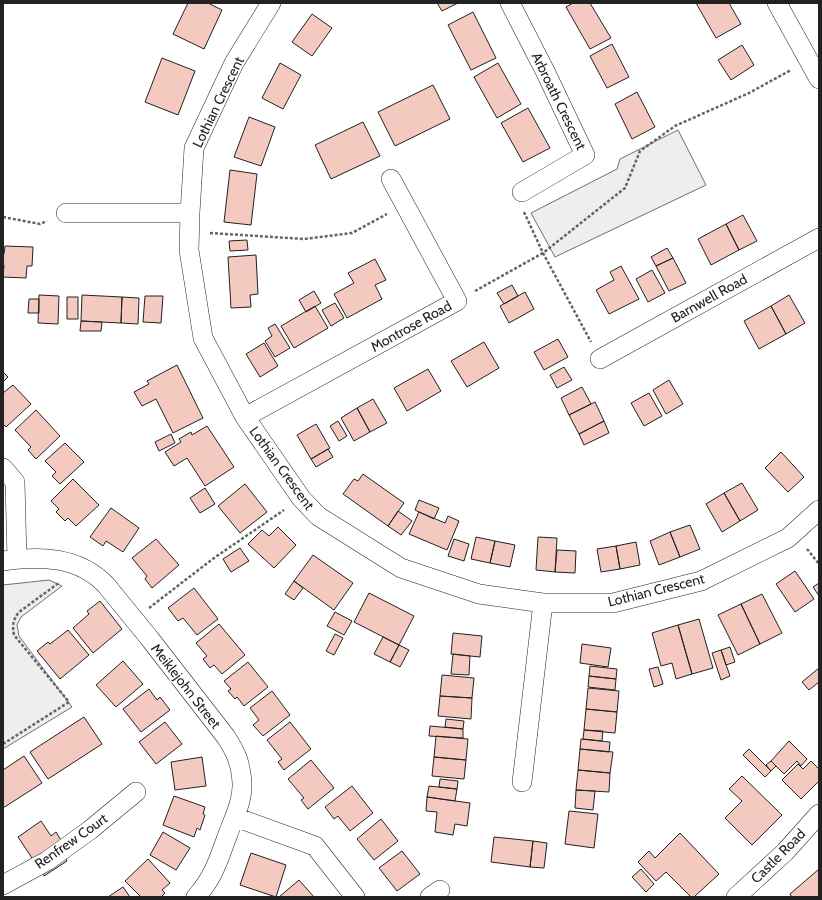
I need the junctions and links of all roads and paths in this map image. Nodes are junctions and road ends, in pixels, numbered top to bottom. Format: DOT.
graph roads {
  1 [pos="271,3"];
  2 [pos="510,3"];
  3 [pos="777,3"];
  4 [pos="809,60"];
  5 [pos="819,79"];
  6 [pos="390,179"];
  7 [pos="522,192"];
  8 [pos="405,204"];
  9 [pos="66,213"];
  10 [pos="3,217"];
  11 [pos="189,222"];
  12 [pos="819,238"];
  13 [pos="543,253"];
  14 [pos="457,301"];
  15 [pos="600,359"];
  16 [pos="245,417"];
  17 [pos="3,468"];
  18 [pos="301,498"];
  19 [pos="819,510"];
  20 [pos="10,560"];
  21 [pos="72,563"];
  22 [pos="543,603"];
  23 [pos="134,620"];
  24 [pos="3,744"];
  25 [pos="522,782"];
  26 [pos="136,792"];
  27 [pos="819,814"];
  28 [pos="235,817"];
  29 [pos="3,885"];
  30 [pos="196,897"];
  31 [pos="355,897"];
  32 [pos="736,897"];
  1 -- 11 [label="street, Lothian Crescent"];
  2 -- 7 [label="street, Arbroath Crescent"];
  3 -- 4 [label="street"];
  4 -- 5 [label="street"];
  4 -- 13 [label="path"];
  6 -- 8 [label="street, Montrose Road"];
  7 -- 13 [label="path"];
  8 -- 11 [label="path"];
  8 -- 14 [label="street, Montrose Road"];
  9 -- 10 [label="path"];
  9 -- 11 [label="street"];
  11 -- 16 [label="street, Lothian Crescent"];
  12 -- 15 [label="street, Barnwell Road"];
  13 -- 14 [label="path"];
  13 -- 15 [label="path"];
  14 -- 16 [label="street, Montrose Road"];
  16 -- 18 [label="street, Lothian Crescent"];
  17 -- 20 [label="street"];
  18 -- 22 [label="street, Lothian Crescent"];
  18 -- 23 [label="path"];
  19 -- 22 [label="street, Lothian Crescent"];
  20 -- 21 [label="street, Meiklejohn Street"];
  21 -- 23 [label="street, Meiklejohn Street"];
  21 -- 24 [label="path"];
  22 -- 25 [label="street"];
  23 -- 28 [label="street, Meiklejohn Street"];
  26 -- 29 [label="street, Renfrew Court"];
  27 -- 32 [label="street, Castle Road"];
  28 -- 30 [label="street, Meiklejohn Street"];
  28 -- 31 [label="street"];
}
